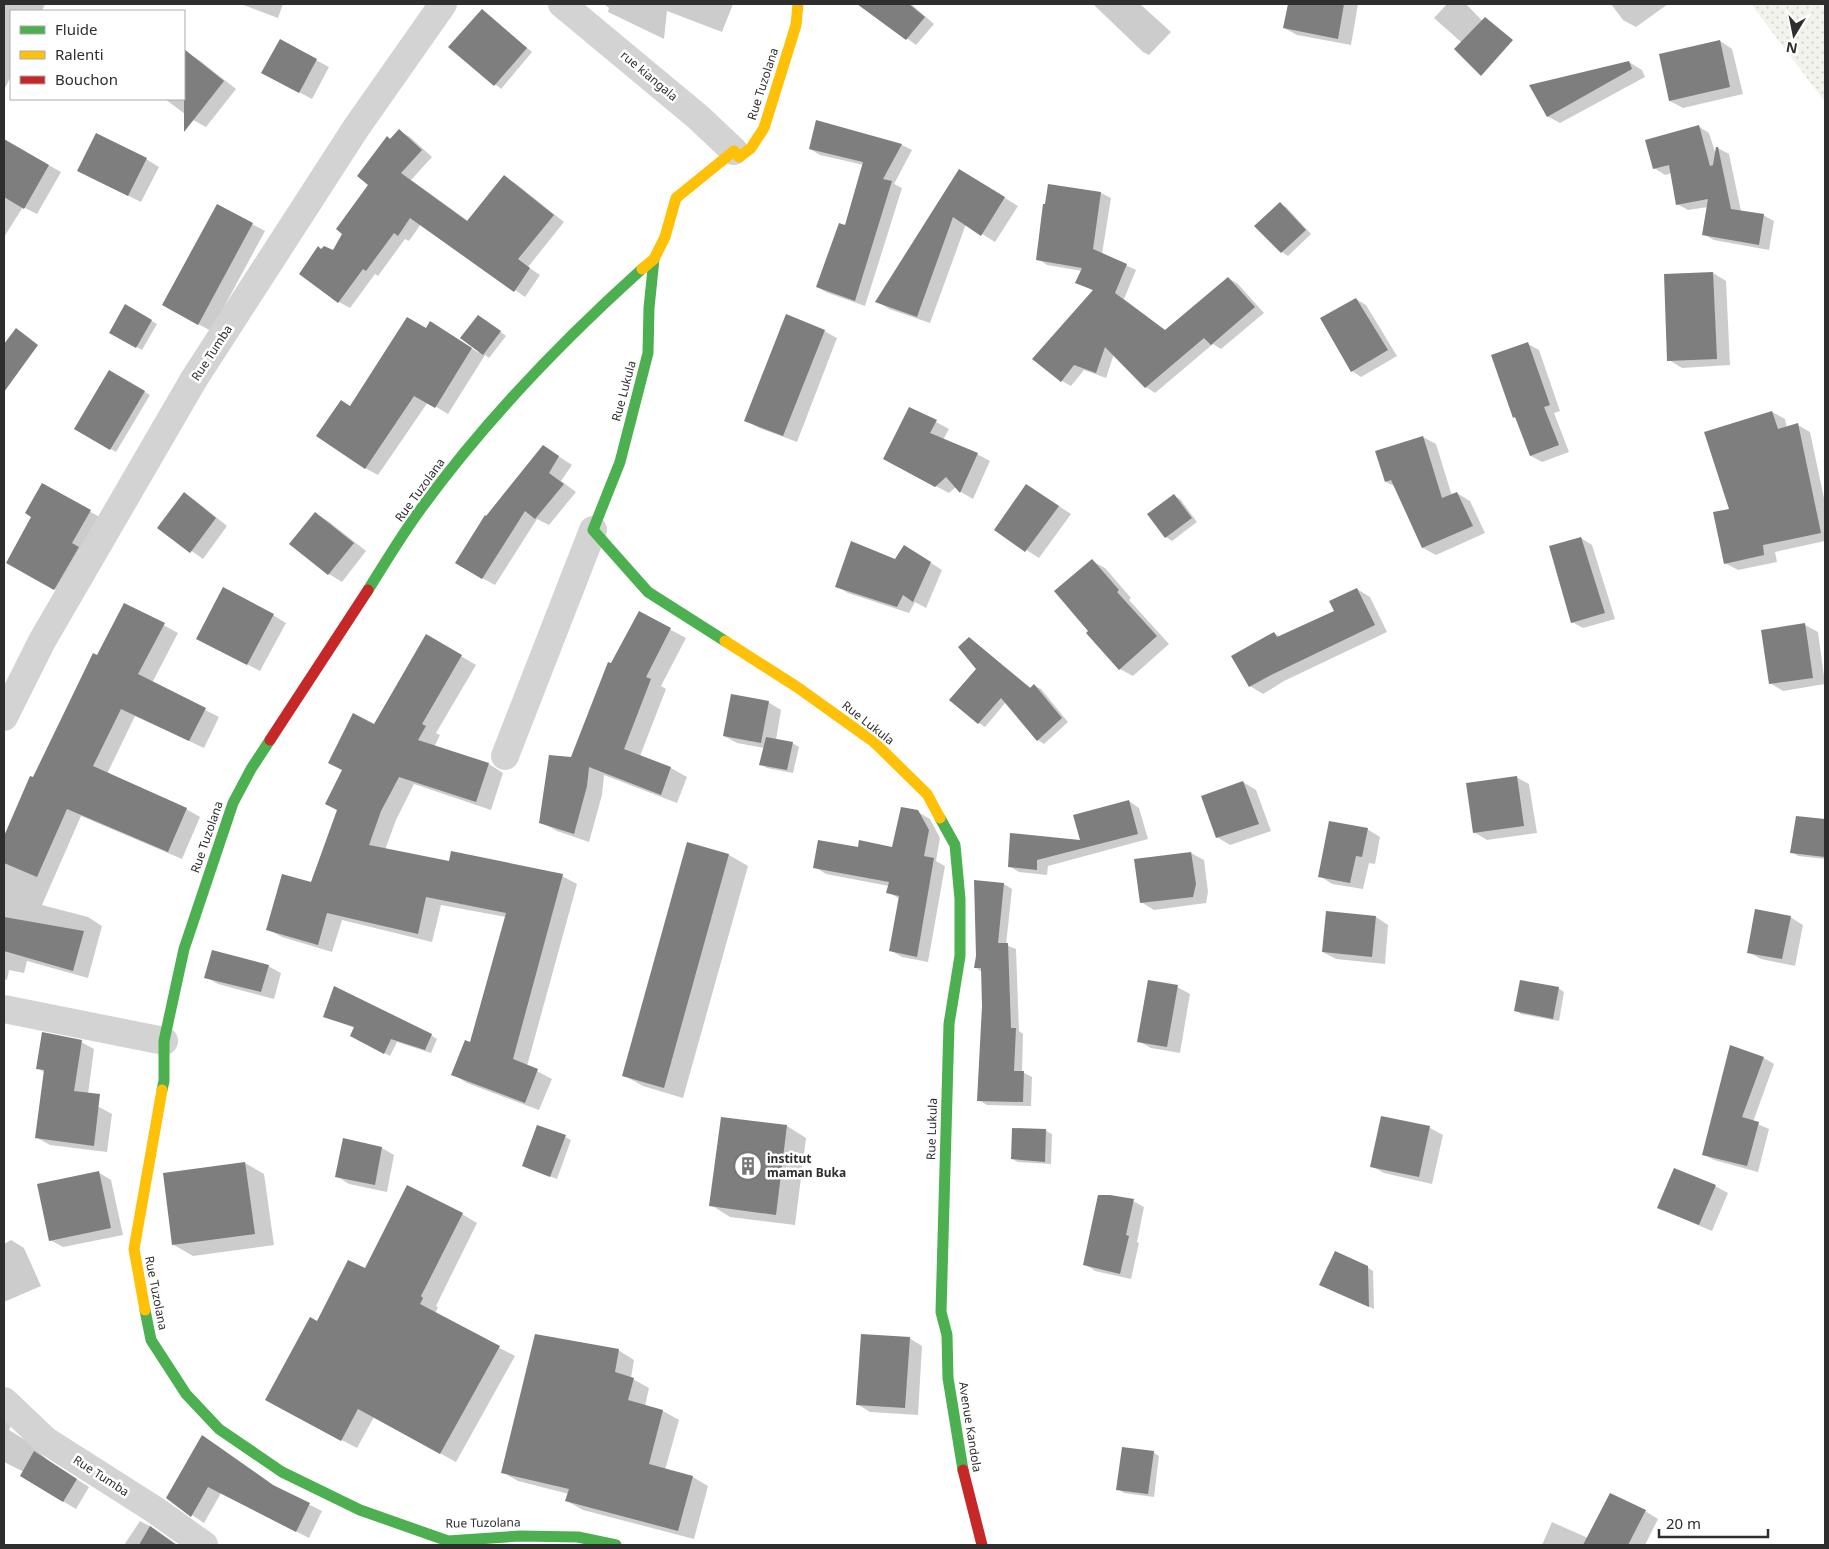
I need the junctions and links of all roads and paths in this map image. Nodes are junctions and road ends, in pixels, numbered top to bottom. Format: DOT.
graph roads {
  1 [pos="443,4"];
  2 [pos="562,4"];
  3 [pos="798,4"];
  4 [pos="734,152"];
  5 [pos="654,259"];
  6 [pos="593,530"];
  7 [pos="4,717"];
  8 [pos="504,756"];
  9 [pos="4,1010"];
  10 [pos="164,1040"];
  11 [pos="941,1312"];
  12 [pos="4,1401"];
  13 [pos="204,1545"];
  14 [pos="616,1545"];
  15 [pos="982,1545"];
  1 -- 7 [label="street, Rue Tumba"];
  2 -- 4 [label="street, rue kiangala"];
  3 -- 4 [label="street, Rue Tuzolana"];
  4 -- 5 [label="street, Rue Tuzolana"];
  5 -- 6 [label="street, Rue Lukula"];
  5 -- 10 [label="street, Rue Tuzolana"];
  6 -- 8 [label="street"];
  6 -- 11 [label="street, Rue Lukula"];
  9 -- 10 [label="street"];
  10 -- 14 [label="street, Rue Tuzolana"];
  11 -- 15 [label="street, Avenue Kandola"];
  12 -- 13 [label="street, Rue Tumba"];
}
